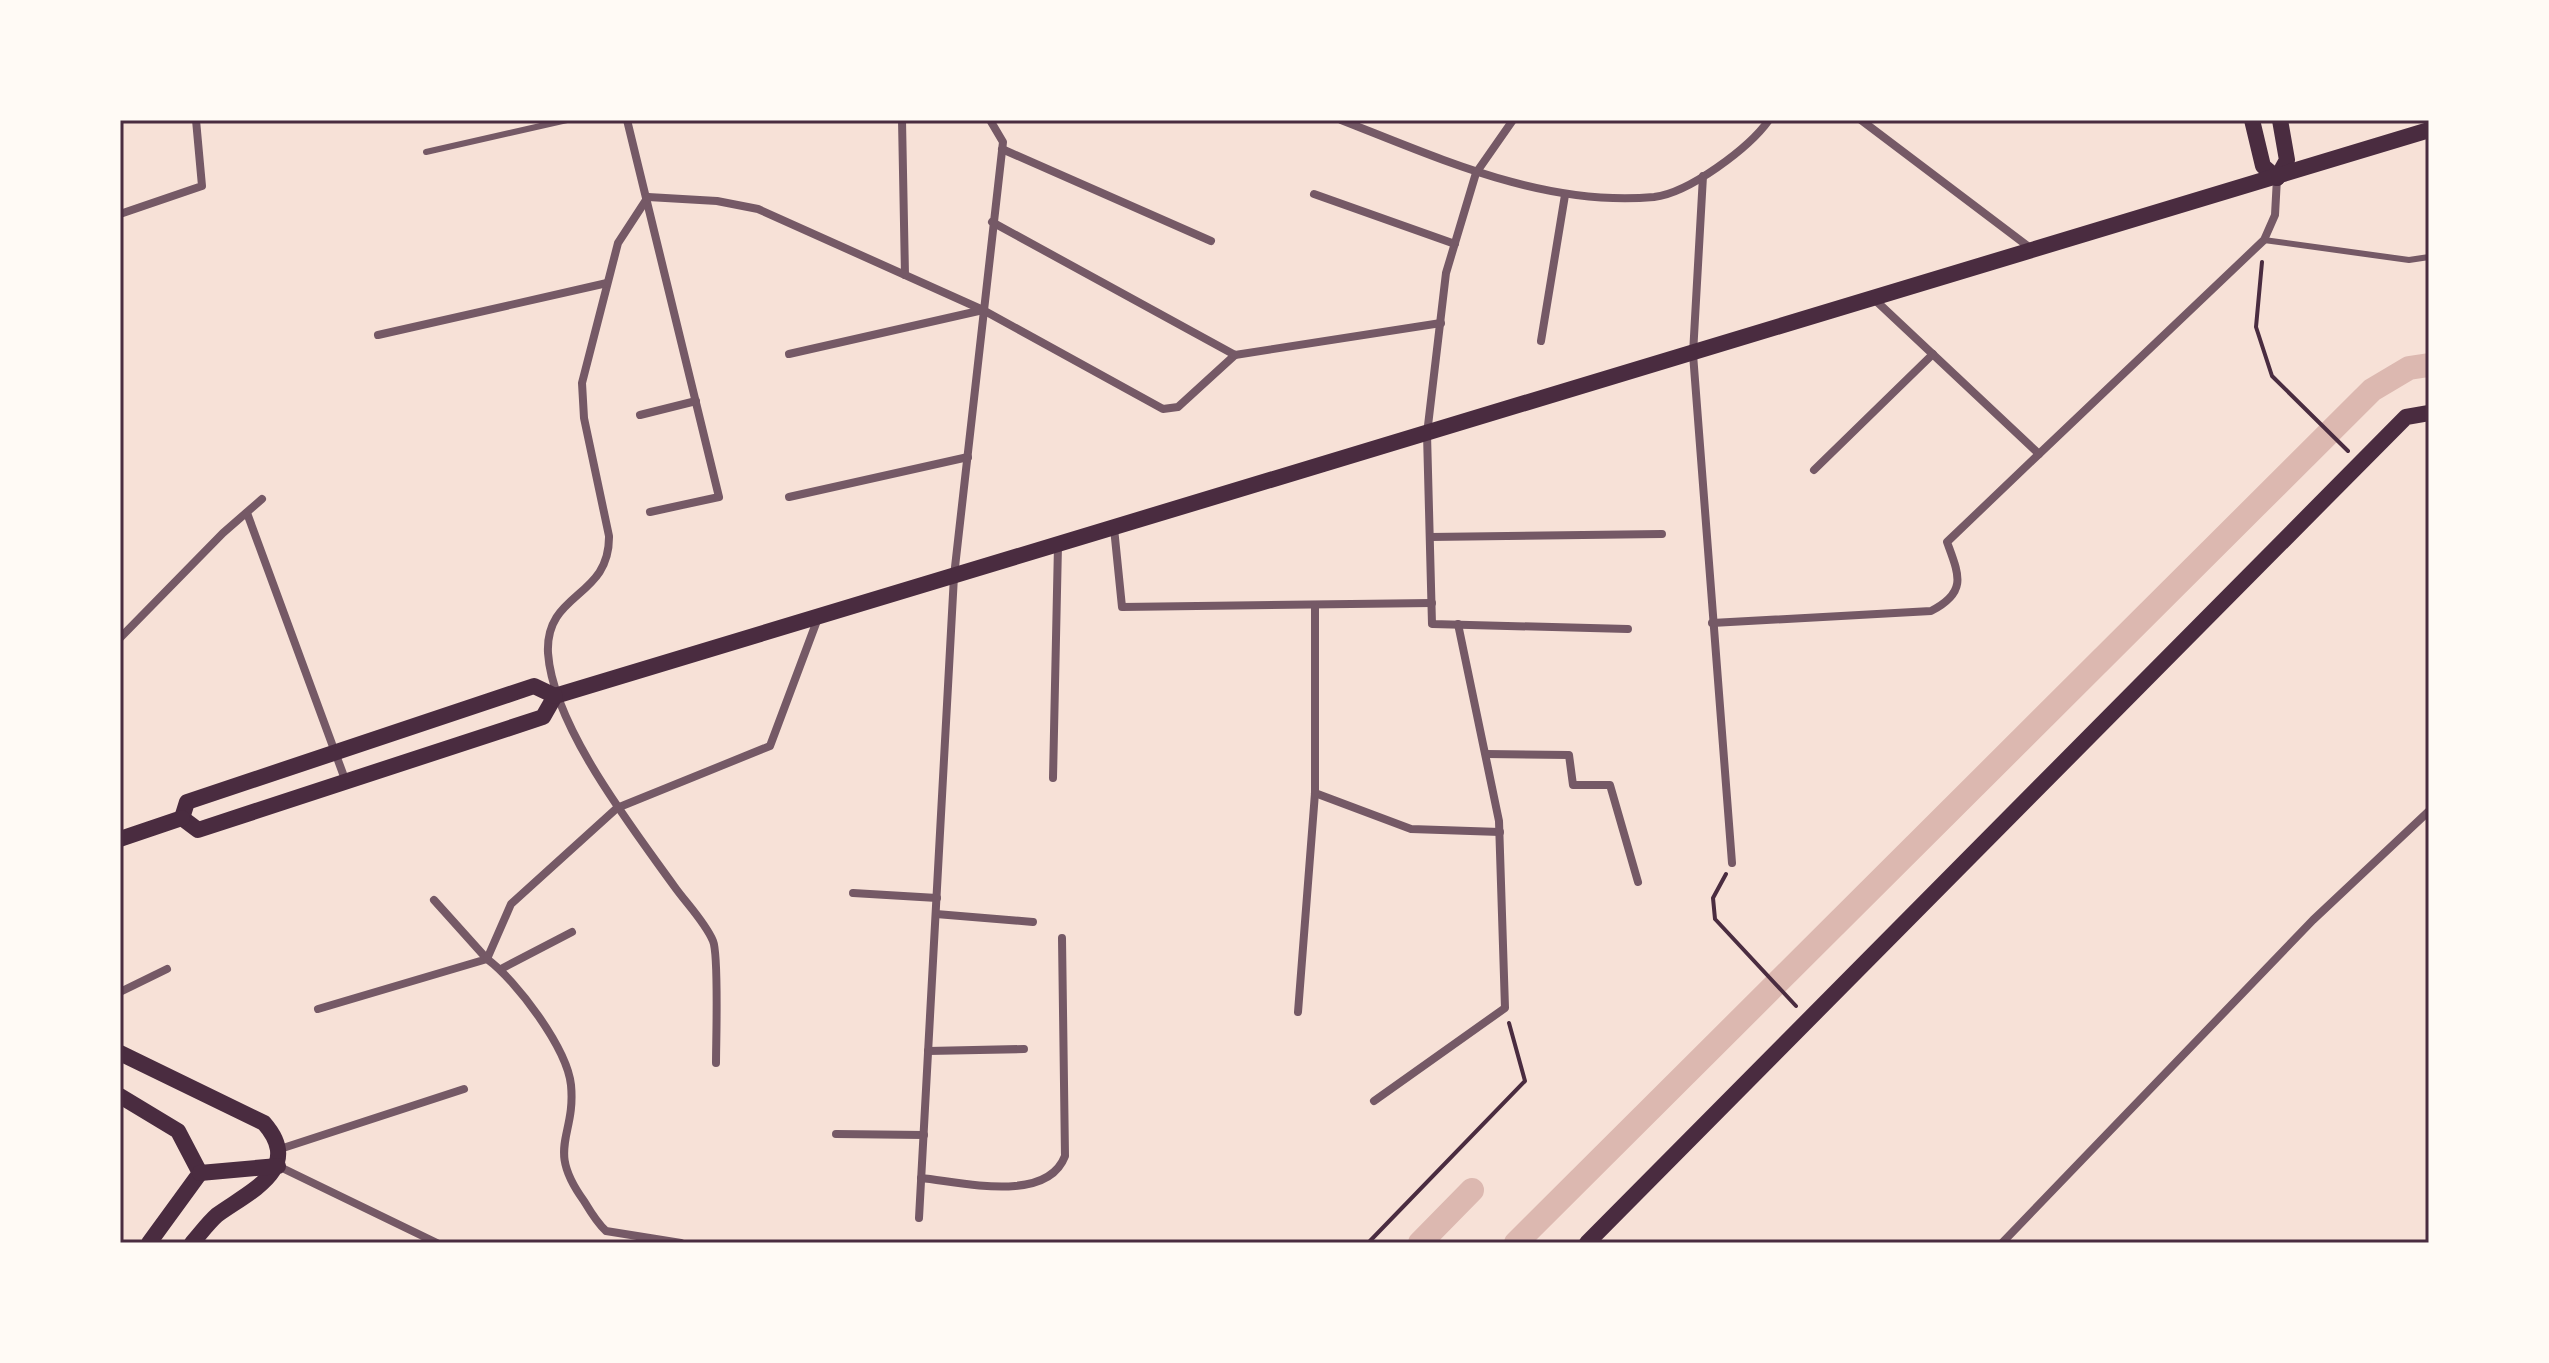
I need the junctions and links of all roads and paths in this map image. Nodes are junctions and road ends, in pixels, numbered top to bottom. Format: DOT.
graph roads {
  1 [pos="196,120"];
  2 [pos="567,120"];
  3 [pos="627,120"];
  4 [pos="902,120"];
  5 [pos="990,120"];
  6 [pos="1341,120"];
  7 [pos="1513,120"];
  8 [pos="1769,120"];
  9 [pos="1861,120"];
  10 [pos="2252,120"];
  11 [pos="2280,120"];
  12 [pos="2429,130"];
  13 [pos="1002,149"];
  14 [pos="426,152"];
  15 [pos="1476,173"];
  16 [pos="1703,176"];
  17 [pos="2277,178"];
  18 [pos="1314,194"];
  19 [pos="1565,195"];
  20 [pos="648,197"];
  21 [pos="120,214"];
  22 [pos="992,222"];
  23 [pos="2264,240"];
  24 [pos="1211,241"];
  25 [pos="1455,244"];
  26 [pos="2034,251"];
  27 [pos="2429,257"];
  28 [pos="905,275"];
  29 [pos="607,283"];
  30 [pos="1874,299"];
  31 [pos="983,310"];
  32 [pos="1441,323"];
  33 [pos="378,335"];
  34 [pos="1541,341"];
  35 [pos="789,354"];
  36 [pos="1693,354"];
  37 [pos="1933,354"];
  38 [pos="1235,355"];
  39 [pos="696,401"];
  40 [pos="2429,413"];
  41 [pos="640,415"];
  42 [pos="1427,434"];
  43 [pos="2342,444"];
  44 [pos="2039,454"];
  45 [pos="968,457"];
  46 [pos="1814,470"];
  47 [pos="789,497"];
  48 [pos="262,499"];
  49 [pos="650,512"];
  50 [pos="247,513"];
  51 [pos="1114,528"];
  52 [pos="1662,534"];
  53 [pos="1430,537"];
  54 [pos="1058,545"];
  55 [pos="954,576"];
  56 [pos="1432,603"];
  57 [pos="1315,605"];
  58 [pos="818,617"];
  59 [pos="1712,623"];
  60 [pos="1458,624"];
  61 [pos="1628,629"];
  62 [pos="120,638"];
  63 [pos="555,696"];
  64 [pos="335,750"];
  65 [pos="1486,754"];
  66 [pos="1053,778"];
  67 [pos="347,782"];
  68 [pos="1315,793"];
  69 [pos="617,808"];
  70 [pos="2429,811"];
  71 [pos="182,818"];
  72 [pos="1500,832"];
  73 [pos="120,839"];
  74 [pos="1732,863"];
  75 [pos="1638,882"];
  76 [pos="853,893"];
  77 [pos="937,898"];
  78 [pos="434,900"];
  79 [pos="936,914"];
  80 [pos="1033,922"];
  81 [pos="572,932"];
  82 [pos="1062,938"];
  83 [pos="487,959"];
  84 [pos="167,969"];
  85 [pos="501,969"];
  86 [pos="120,992"];
  87 [pos="1792,1001"];
  88 [pos="1505,1008"];
  89 [pos="318,1009"];
  90 [pos="1298,1012"];
  91 [pos="1024,1049"];
  92 [pos="928,1051"];
  93 [pos="120,1053"];
  94 [pos="716,1063"];
  95 [pos="464,1089"];
  96 [pos="120,1096"];
  97 [pos="1374,1101"];
  98 [pos="836,1134"];
  99 [pos="924,1135"];
  100 [pos="279,1157"];
  101 [pos="200,1173"];
  102 [pos="921,1178"];
  103 [pos="919,1218"];
  104 [pos="1592,1241"];
  105 [pos="1370,1242"];
  106 [pos="149,1243"];
  107 [pos="192,1243"];
  108 [pos="437,1243"];
  109 [pos="681,1243"];
  110 [pos="2002,1243"];
  1 -- 21 [label="street"];
  2 -- 14 [label="lane"];
  3 -- 20 [label="street"];
  4 -- 28 [label="street"];
  5 -- 13 [label="street"];
  6 -- 15 [label="street"];
  7 -- 15 [label="street"];
  8 -- 16 [label="street"];
  9 -- 26 [label="street"];
  10 -- 17 [label="main road"];
  11 -- 17 [label="main road"];
  12 -- 17 [label="main road"];
  13 -- 22 [label="street"];
  13 -- 24 [label="street"];
  15 -- 19 [label="street"];
  15 -- 25 [label="street"];
  16 -- 19 [label="street"];
  16 -- 36 [label="street"];
  17 -- 23 [label="street"];
  17 -- 26 [label="main road"];
  18 -- 25 [label="street"];
  19 -- 34 [label="street"];
  20 -- 28 [label="street"];
  20 -- 29 [label="street"];
  20 -- 39 [label="street"];
  22 -- 31 [label="street"];
  22 -- 38 [label="street"];
  23 -- 27 [label="lane"];
  23 -- 43 [label="path"];
  23 -- 44 [label="street"];
  25 -- 32 [label="street"];
  26 -- 30 [label="main road"];
  28 -- 31 [label="street"];
  29 -- 33 [label="street"];
  29 -- 63 [label="street"];
  30 -- 36 [label="main road"];
  30 -- 37 [label="street"];
  31 -- 35 [label="street"];
  31 -- 38 [label="street"];
  31 -- 45 [label="street"];
  32 -- 38 [label="street"];
  32 -- 42 [label="street"];
  36 -- 42 [label="main road"];
  36 -- 59 [label="street"];
  37 -- 44 [label="street"];
  37 -- 46 [label="street"];
  39 -- 41 [label="street"];
  39 -- 49 [label="street"];
  40 -- 104 [label="main road"];
  42 -- 51 [label="main road"];
  42 -- 53 [label="street"];
  44 -- 59 [label="street"];
  45 -- 47 [label="street"];
  45 -- 55 [label="street"];
  48 -- 50 [label="street"];
  50 -- 62 [label="street"];
  50 -- 64 [label="street"];
  51 -- 54 [label="main road"];
  51 -- 57 [label="street"];
  52 -- 53 [label="street"];
  53 -- 56 [label="street"];
  54 -- 55 [label="main road"];
  54 -- 66 [label="street"];
  55 -- 58 [label="main road"];
  55 -- 77 [label="street"];
  56 -- 57 [label="street"];
  56 -- 60 [label="street"];
  57 -- 68 [label="street"];
  58 -- 63 [label="main road"];
  58 -- 69 [label="street"];
  59 -- 74 [label="street"];
  60 -- 61 [label="street"];
  60 -- 65 [label="street"];
  63 -- 64 [label="main road"];
  63 -- 67 [label="main road"];
  63 -- 69 [label="street"];
  64 -- 67 [label="street"];
  64 -- 71 [label="main road"];
  65 -- 72 [label="street"];
  65 -- 75 [label="street"];
  67 -- 71 [label="main road"];
  68 -- 72 [label="street"];
  68 -- 90 [label="street"];
  69 -- 83 [label="street"];
  69 -- 94 [label="street"];
  70 -- 110 [label="street"];
  71 -- 73 [label="main road"];
  72 -- 88 [label="street"];
  74 -- 87 [label="path"];
  76 -- 77 [label="street"];
  77 -- 79 [label="street"];
  78 -- 83 [label="street"];
  79 -- 80 [label="street"];
  79 -- 92 [label="street"];
  81 -- 85 [label="street"];
  82 -- 102 [label="street"];
  83 -- 85 [label="street"];
  83 -- 89 [label="street"];
  84 -- 86 [label="street"];
  85 -- 109 [label="street"];
  88 -- 97 [label="street"];
  88 -- 105 [label="path"];
  91 -- 92 [label="street"];
  92 -- 99 [label="street"];
  93 -- 100 [label="main road"];
  95 -- 100 [label="street"];
  96 -- 101 [label="main road"];
  98 -- 99 [label="street"];
  99 -- 102 [label="street"];
  100 -- 101 [label="main road"];
  100 -- 107 [label="main road"];
  100 -- 108 [label="street"];
  101 -- 106 [label="main road"];
  102 -- 103 [label="street"];
}
